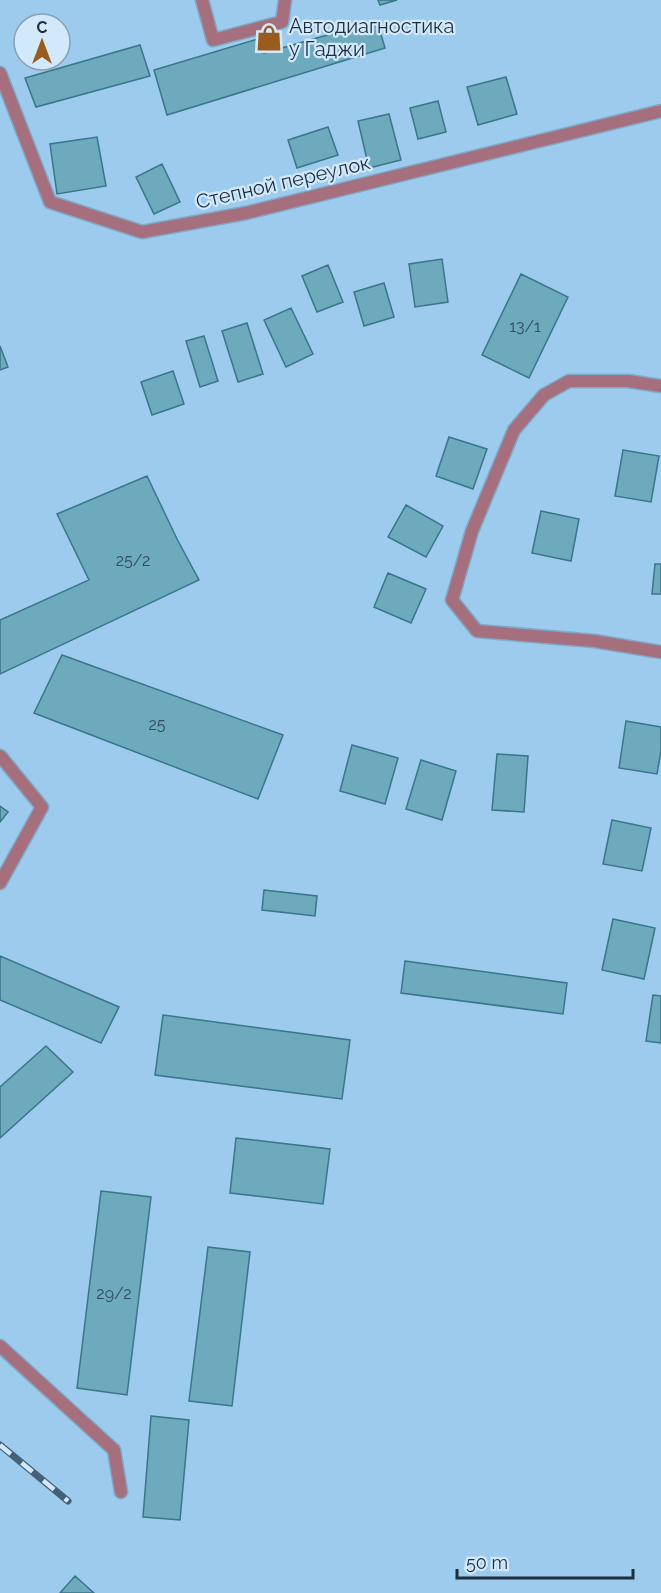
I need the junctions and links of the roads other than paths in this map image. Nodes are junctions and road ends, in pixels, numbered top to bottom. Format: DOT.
graph roads {
  1 [pos="202,0"];
  2 [pos="285,0"];
  3 [pos="0,73"];
  4 [pos="661,111"];
  5 [pos="661,386"];
  6 [pos="661,652"];
  7 [pos="1,757"];
  8 [pos="0,883"];
  9 [pos="0,1346"];
  10 [pos="121,1492"];
  1 -- 2 [label="street"];
  3 -- 4 [label="street, Степной переулок"];
  5 -- 6 [label="street"];
  7 -- 8 [label="street"];
  9 -- 10 [label="street"];
}
